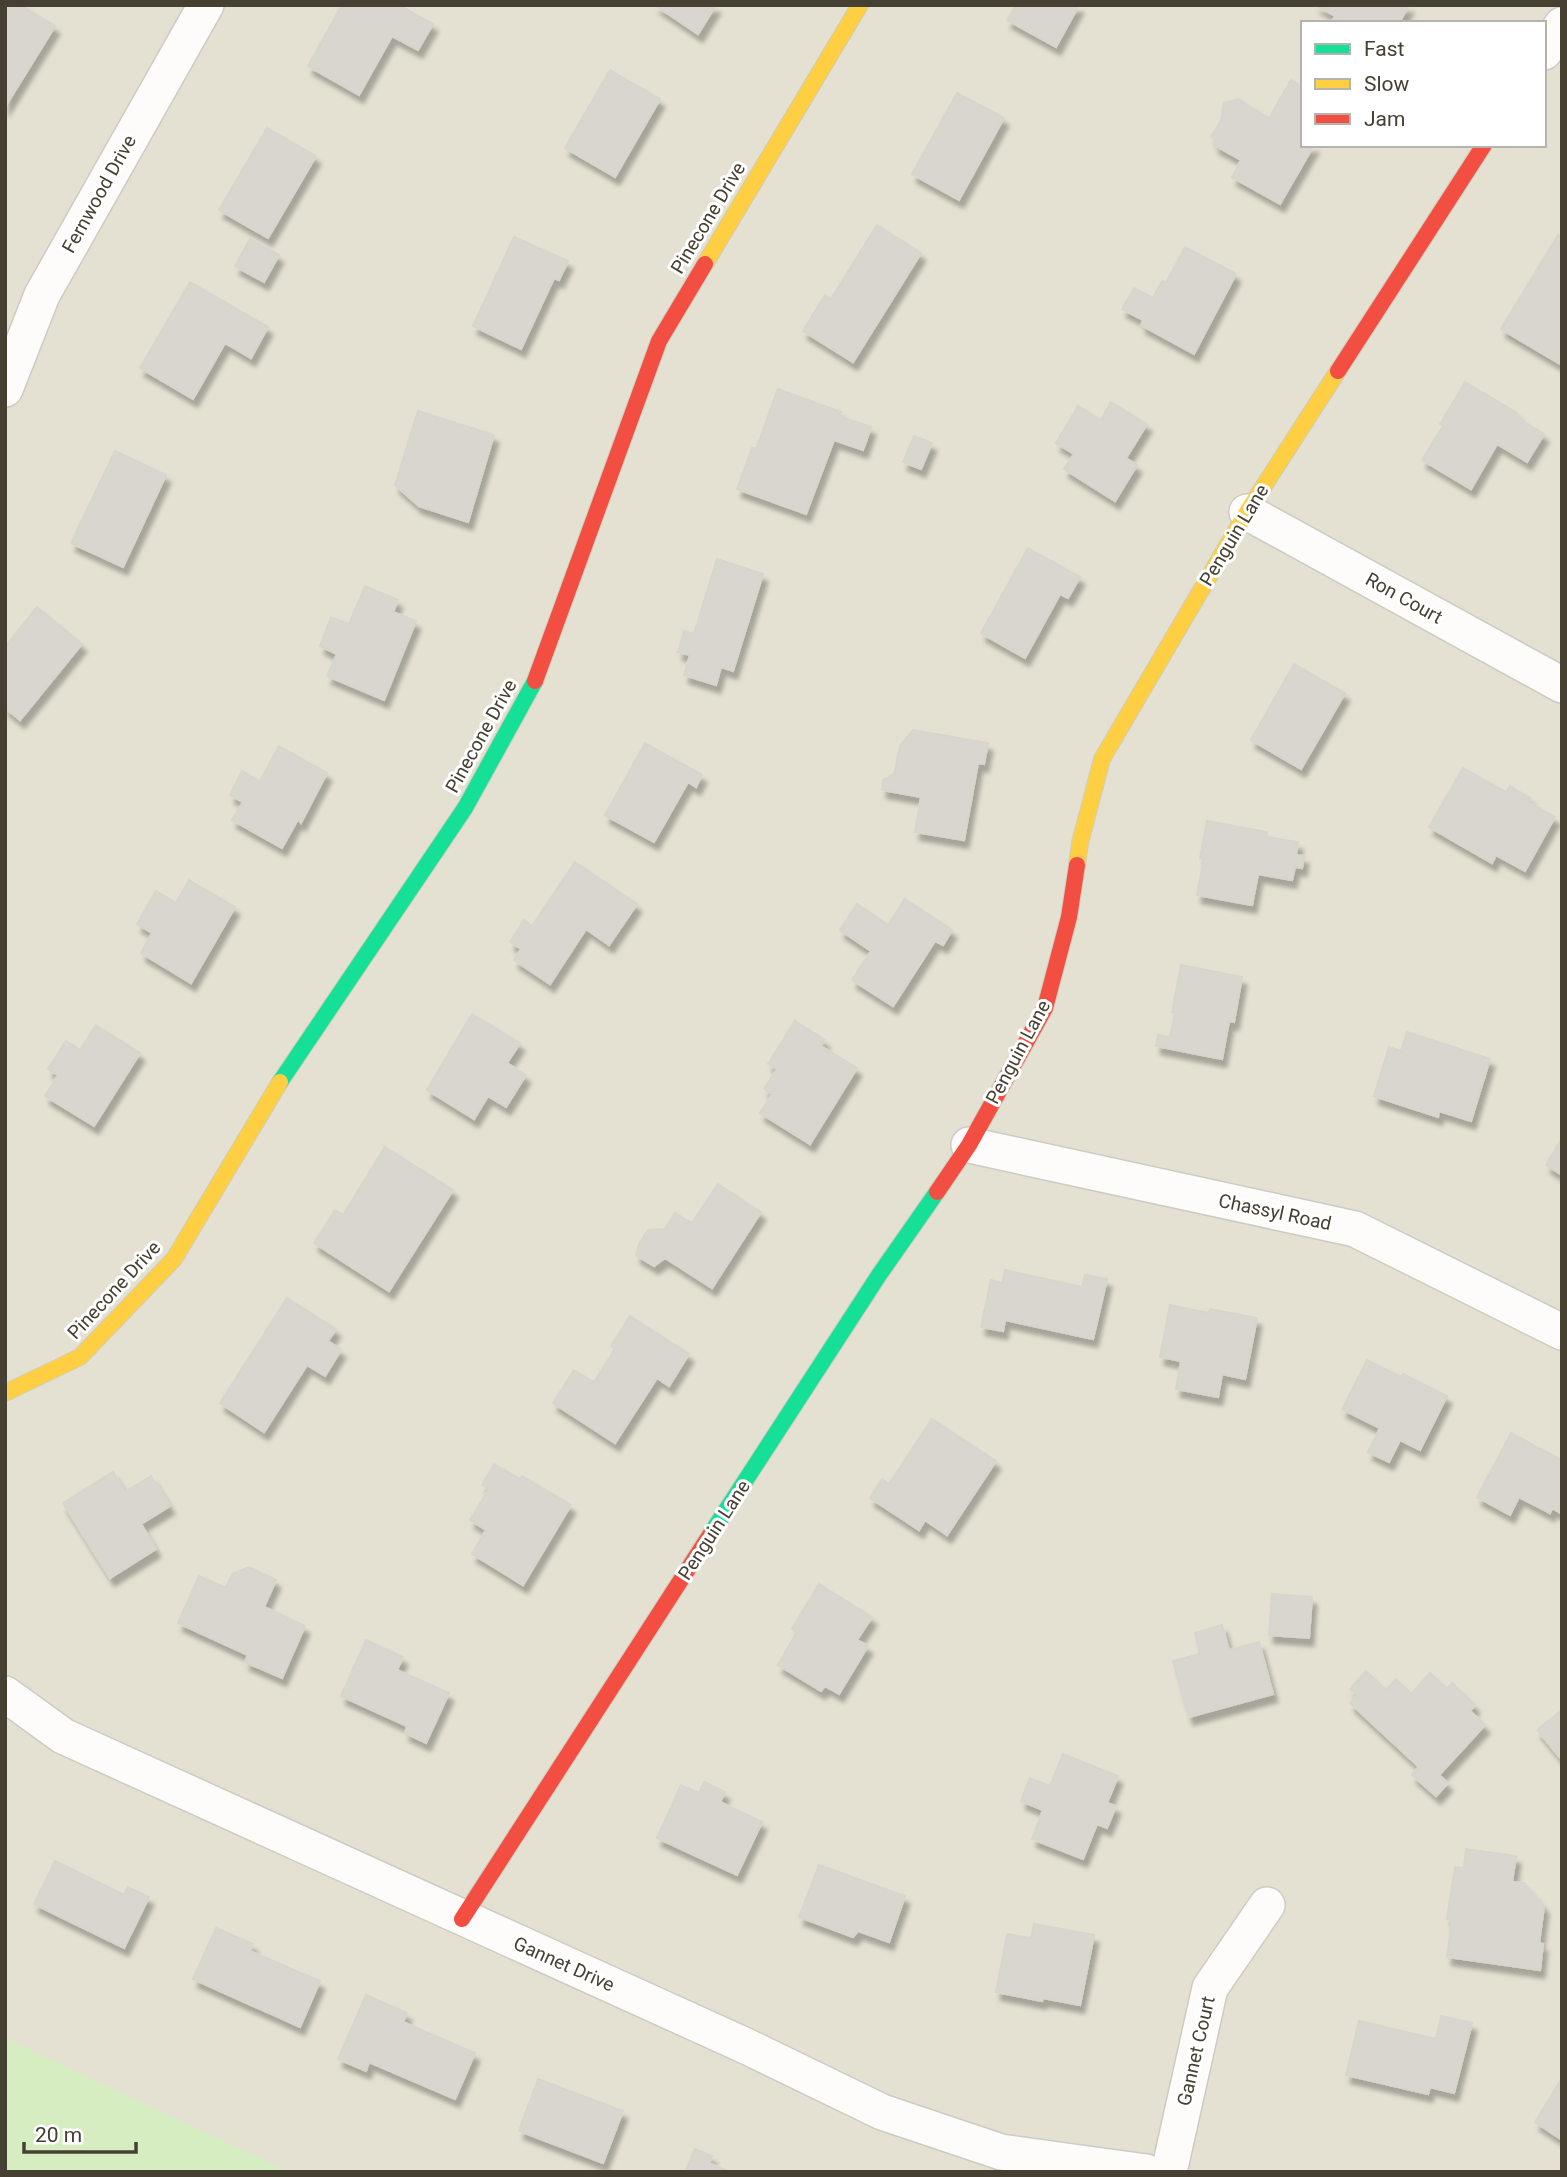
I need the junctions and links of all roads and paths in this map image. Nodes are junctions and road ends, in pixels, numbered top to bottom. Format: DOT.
graph roads {
  1 [pos="206,5"];
  2 [pos="860,5"];
  3 [pos="1562,24"];
  4 [pos="1546,49"];
  5 [pos="1483,147"];
  6 [pos="5,389"];
  7 [pos="1247,512"];
  8 [pos="1562,685"];
  9 [pos="969,1144"];
  10 [pos="1562,1332"];
  11 [pos="5,1394"];
  12 [pos="5,1694"];
  13 [pos="1267,1905"];
  14 [pos="462,1919"];
  15 [pos="1146,2172"];
  16 [pos="1169,2172"];
  1 -- 6 [label="street, Fernwood Drive"];
  2 -- 11 [label="street, Pinecone Drive"];
  3 -- 4 [label="street"];
  5 -- 7 [label="street, Penguin Lane"];
  7 -- 8 [label="street, Ron Court"];
  7 -- 9 [label="street, Penguin Lane"];
  9 -- 10 [label="street, Chassyl Road"];
  9 -- 14 [label="street, Penguin Lane"];
  12 -- 14 [label="street, Gannet Drive"];
  13 -- 16 [label="street, Gannet Court"];
  14 -- 15 [label="street, Gannet Drive"];
}
